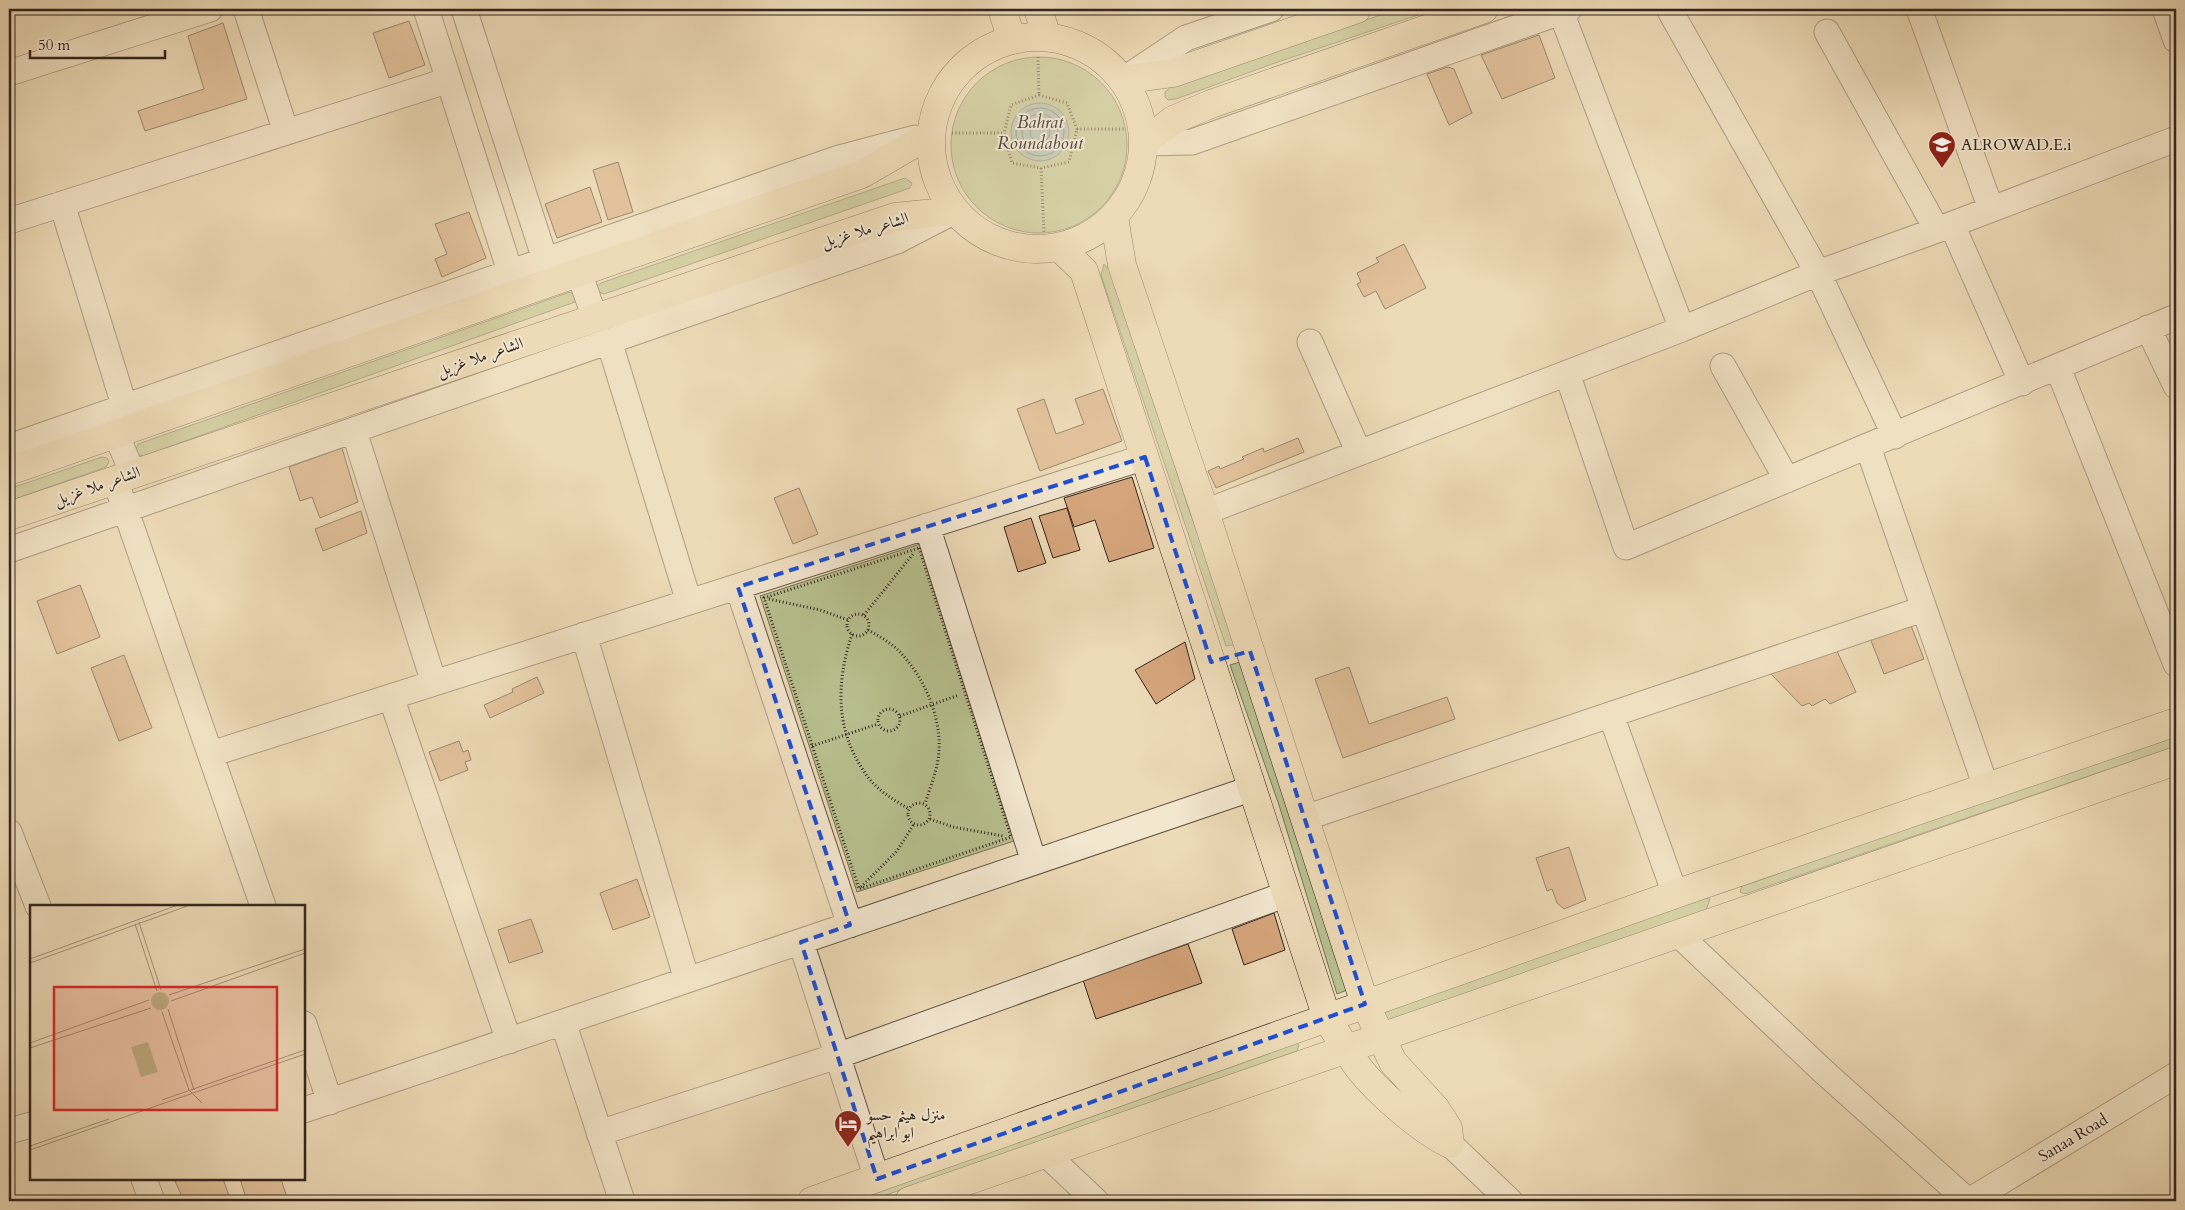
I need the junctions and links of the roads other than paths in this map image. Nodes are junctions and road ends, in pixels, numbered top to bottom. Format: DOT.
graph roads {
  1 [pos="210,9"];
  2 [pos="246,9"];
  3 [pos="426,9"];
  4 [pos="464,9"];
  5 [pos="1002,9"];
  6 [pos="1038,9"];
  7 [pos="1271,9"];
  8 [pos="1357,9"];
  9 [pos="1484,9"];
  10 [pos="1669,9"];
  11 [pos="1919,9"];
  12 [pos="2165,9"];
  13 [pos="1565,10"];
  14 [pos="1827,32"];
  15 [pos="1012,40"];
  16 [pos="2176,40"];
  17 [pos="1043,47"];
  18 [pos="9,73"];
  19 [pos="449,80"];
  20 [pos="1123,80"];
  21 [pos="286,132"];
  22 [pos="941,134"];
  23 [pos="1135,136"];
  24 [pos="2176,139"];
  25 [pos="62,204"];
  26 [pos="1991,209"];
  27 [pos="955,210"];
  28 [pos="1114,217"];
  29 [pos="9,221"];
  30 [pos="1945,227"];
  31 [pos="1051,240"];
  32 [pos="548,271"];
  33 [pos="579,273"];
  34 [pos="1818,273"];
  35 [pos="514,283"];
  36 [pos="2176,317"];
  37 [pos="595,318"];
  38 [pos="2148,328"];
  39 [pos="1682,329"];
  40 [pos="609,342"];
  41 [pos="1310,342"];
  42 [pos="1723,366"];
  43 [pos="2058,368"];
  44 [pos="1566,373"];
  45 [pos="2022,383"];
  46 [pos="2176,386"];
  47 [pos="124,423"];
  48 [pos="354,430"];
  49 [pos="1895,436"];
  50 [pos="9,447"];
  51 [pos="1868,447"];
  52 [pos="1360,453"];
  53 [pos="1145,457"];
  54 [pos="9,471"];
  55 [pos="124,477"];
  56 [pos="1787,480"];
  57 [pos="126,510"];
  58 [pos="1205,512"];
  59 [pos="9,516"];
  60 [pos="923,537"];
  61 [pos="9,550"];
  62 [pos="738,587"];
  63 [pos="690,602"];
  64 [pos="1923,609"];
  65 [pos="584,636"];
  66 [pos="1250,651"];
  67 [pos="1212,662"];
  68 [pos="2176,664"];
  69 [pos="434,684"];
  70 [pos="391,697"];
  71 [pos="1611,715"];
  72 [pos="2176,722"];
  73 [pos="211,754"];
  74 [pos="2176,760"];
  75 [pos="1986,787"];
  76 [pos="1253,788"];
  77 [pos="1305,818"];
  78 [pos="9,832"];
  79 [pos="1034,862"];
  80 [pos="1718,879"];
  81 [pos="1287,894"];
  82 [pos="1675,894"];
  83 [pos="38,905"];
  84 [pos="263,905"];
  85 [pos="1731,915"];
  86 [pos="850,925"];
  87 [pos="1678,934"];
  88 [pos="801,942"];
  89 [pos="687,980"];
  90 [pos="1365,1004"];
  91 [pos="1327,1018"];
  92 [pos="563,1022"];
  93 [pos="305,1027"];
  94 [pos="1381,1038"];
  95 [pos="509,1041"];
  96 [pos="1347,1051"];
  97 [pos="838,1056"];
  98 [pos="2176,1075"];
  99 [pos="330,1102"];
  100 [pos="305,1110"];
  101 [pos="30,1125"];
  102 [pos="9,1131"];
  103 [pos="600,1133"];
  104 [pos="1450,1144"];
  105 [pos="1046,1154"];
  106 [pos="877,1178"];
  107 [pos="144,1180"];
  108 [pos="152,1201"];
  109 [pos="622,1201"];
  110 [pos="812,1201"];
  111 [pos="909,1201"];
  112 [pos="1096,1201"];
  113 [pos="1510,1201"];
  114 [pos="1969,1201"];
  1 -- 18 [label="street"];
  2 -- 21 [label="street"];
  3 -- 19 [label="street"];
  4 -- 32 [label="street"];
  5 -- 15 [label="main road"];
  6 -- 17 [label="main road"];
  7 -- 20 [label="street"];
  8 -- 20 [label="main road"];
  9 -- 23 [label="main road"];
  10 -- 34 [label="street"];
  11 -- 26 [label="street"];
  12 -- 16 [label="street"];
  13 -- 23 [label="street"];
  13 -- 39 [label="street"];
  14 -- 30 [label="street"];
  15 -- 17 [label="main road"];
  15 -- 22 [label="main road"];
  17 -- 20 [label="main road"];
  19 -- 21 [label="street"];
  19 -- 35 [label="street"];
  20 -- 23 [label="main road"];
  21 -- 25 [label="street"];
  22 -- 27 [label="main road"];
  22 -- 32 [label="street"];
  22 -- 33 [label="main road"];
  23 -- 28 [label="main road"];
  24 -- 26 [label="street"];
  25 -- 29 [label="street"];
  25 -- 47 [label="street"];
  26 -- 30 [label="street"];
  27 -- 31 [label="main road"];
  27 -- 37 [label="main road, الشاعر ملا غزيل"];
  27 -- 40 [label="street"];
  28 -- 31 [label="main road"];
  28 -- 58 [label="main road"];
  30 -- 34 [label="street"];
  30 -- 45 [label="street"];
  31 -- 53 [label="main road"];
  32 -- 33 [label="main road"];
  32 -- 35 [label="main road"];
  33 -- 37 [label="street"];
  34 -- 39 [label="street"];
  34 -- 49 [label="street"];
  35 -- 47 [label="main road"];
  36 -- 38 [label="street"];
  37 -- 55 [label="main road, الشاعر ملا غزيل"];
  38 -- 43 [label="street"];
  38 -- 46 [label="street"];
  39 -- 44 [label="street"];
  40 -- 48 [label="street"];
  40 -- 63 [label="street"];
  41 -- 52 [label="street"];
  42 -- 56 [label="street"];
  43 -- 45 [label="street"];
  43 -- 68 [label="street"];
  44 -- 52 [label="street"];
  44 -- 56 [label="street"];
  45 -- 49 [label="street"];
  47 -- 50 [label="street"];
  47 -- 54 [label="main road"];
  47 -- 55 [label="street"];
  48 -- 57 [label="street"];
  48 -- 69 [label="street"];
  49 -- 51 [label="street"];
  51 -- 56 [label="street"];
  51 -- 64 [label="street"];
  52 -- 58 [label="street"];
  53 -- 60 [label="street"];
  53 -- 67 [label="main road"];
  55 -- 57 [label="street"];
  55 -- 59 [label="main road, الشاعر ملا غزيل"];
  57 -- 61 [label="street"];
  57 -- 73 [label="street"];
  58 -- 66 [label="main road"];
  60 -- 62 [label="street"];
  60 -- 79 [label="street"];
  62 -- 63 [label="street"];
  62 -- 86 [label="street"];
  63 -- 65 [label="street"];
  64 -- 71 [label="street"];
  64 -- 75 [label="street"];
  65 -- 69 [label="street"];
  65 -- 89 [label="street"];
  66 -- 67 [label="main road"];
  66 -- 77 [label="main road"];
  67 -- 76 [label="main road"];
  69 -- 70 [label="street"];
  70 -- 73 [label="street"];
  70 -- 95 [label="street"];
  71 -- 77 [label="street"];
  71 -- 82 [label="street"];
  72 -- 75 [label="main road"];
  73 -- 84 [label="street"];
  74 -- 85 [label="main road"];
  75 -- 80 [label="main road"];
  76 -- 79 [label="street"];
  76 -- 81 [label="main road"];
  77 -- 90 [label="main road"];
  78 -- 83 [label="street"];
  79 -- 86 [label="street"];
  80 -- 82 [label="main road"];
  80 -- 85 [label="main road"];
  81 -- 91 [label="main road"];
  81 -- 97 [label="street"];
  82 -- 90 [label="main road"];
  85 -- 87 [label="main road"];
  86 -- 88 [label="street"];
  87 -- 94 [label="main road"];
  87 -- 114 [label="street"];
  88 -- 89 [label="street"];
  88 -- 97 [label="street"];
  89 -- 92 [label="street"];
  90 -- 91 [label="main road"];
  90 -- 94 [label="main road"];
  91 -- 96 [label="main road"];
  91 -- 106 [label="main road"];
  92 -- 95 [label="street"];
  92 -- 103 [label="street"];
  93 -- 99 [label="street"];
  94 -- 96 [label="main road"];
  94 -- 104 [label="main road"];
  95 -- 99 [label="street"];
  96 -- 104 [label="main road"];
  96 -- 105 [label="main road"];
  97 -- 103 [label="street"];
  97 -- 106 [label="street"];
  98 -- 114 [label="street, Sanaa Road"];
  99 -- 100 [label="street"];
  101 -- 102 [label="street"];
  103 -- 109 [label="street"];
  104 -- 113 [label="street"];
  105 -- 111 [label="main road"];
  105 -- 112 [label="street"];
  106 -- 110 [label="main road"];
  107 -- 108 [label="street"];
}
